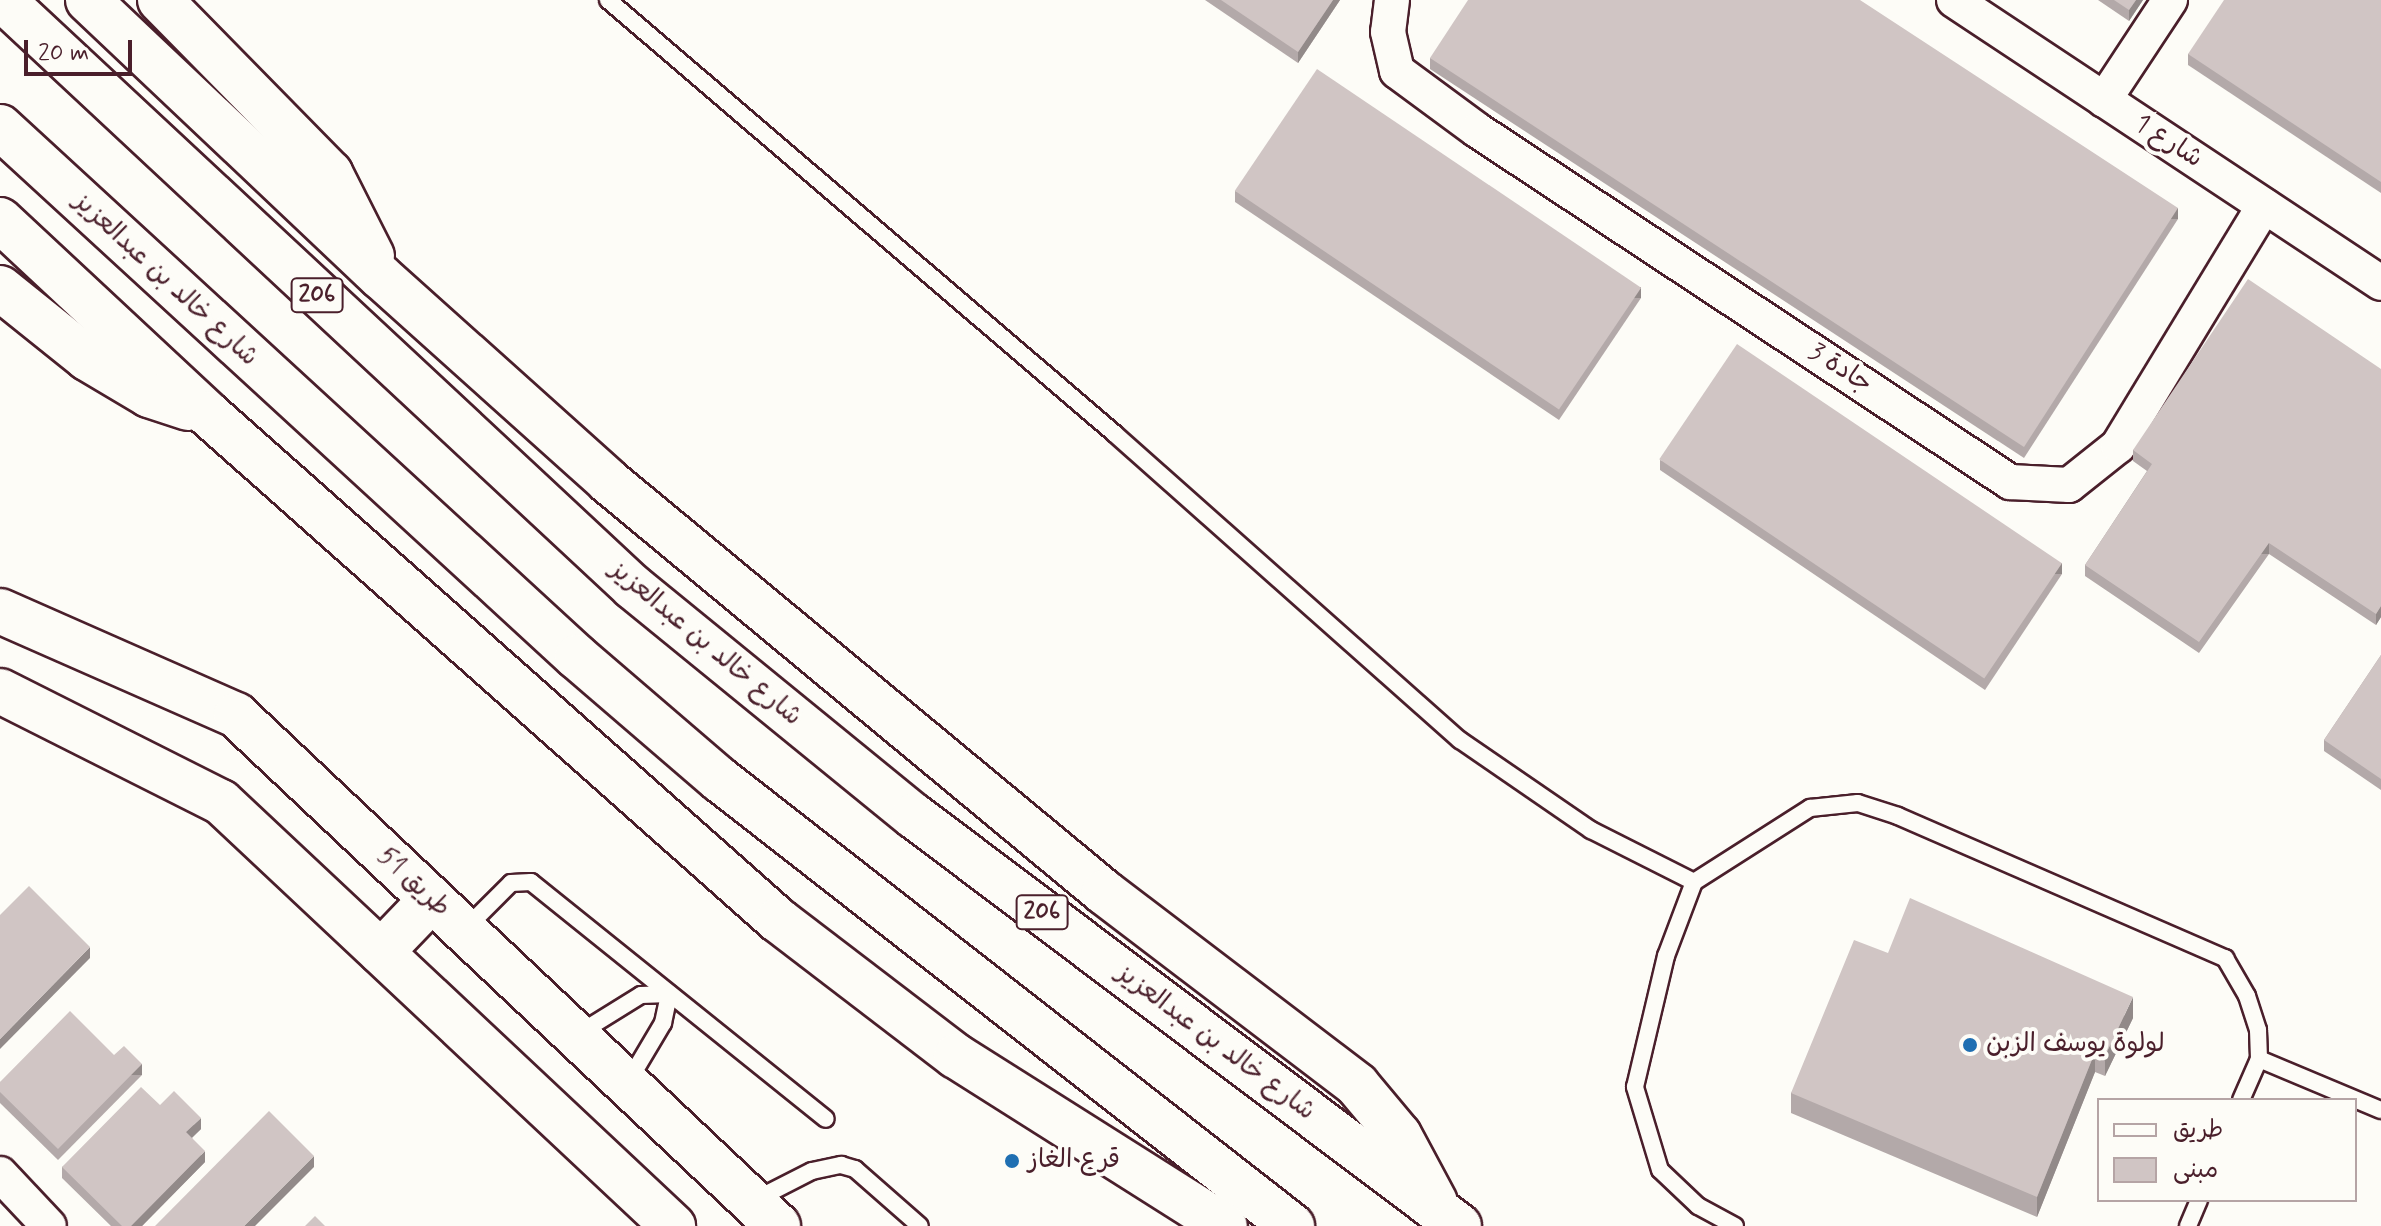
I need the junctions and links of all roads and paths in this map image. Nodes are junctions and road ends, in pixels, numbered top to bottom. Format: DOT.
graph roads {
  1 [pos="3,0"];
  2 [pos="88,0"];
  3 [pos="160,0"];
  4 [pos="608,0"];
  5 [pos="1392,0"];
  6 [pos="1954,0"];
  7 [pos="2170,0"];
  8 [pos="2104,100"];
  9 [pos="0,127"];
  10 [pos="2264,206"];
  11 [pos="0,220"];
  12 [pos="381,277"];
  13 [pos="2381,283"];
  14 [pos="0,288"];
  15 [pos="208,414"];
  16 [pos="0,611"];
  17 [pos="0,691"];
  18 [pos="1694,882"];
  19 [pos="431,900"];
  20 [pos="464,930"];
  21 [pos="381,952"];
  22 [pos="669,994"];
  23 [pos="574,1036"];
  24 [pos="2259,1059"];
  25 [pos="627,1084"];
  26 [pos="2242,1098"];
  27 [pos="2352,1098"];
  28 [pos="2357,1100"];
  29 [pos="2381,1110"];
  30 [pos="826,1119"];
  31 [pos="0,1174"];
  32 [pos="2198,1202"];
  33 [pos="766,1214"];
  34 [pos="1451,1220"];
  35 [pos="49,1226"];
  36 [pos="673,1226"];
  37 [pos="920,1226"];
  38 [pos="1225,1226"];
  39 [pos="1292,1226"];
  40 [pos="1735,1226"];
  41 [pos="2188,1226"];
  1 -- 34 [label="main road, شارع خالد بن عبدالعزيز / 206"];
  2 -- 12 [label="main road"];
  3 -- 12 [label="main road"];
  4 -- 18 [label="lane"];
  5 -- 10 [label="street, جادة 3"];
  6 -- 8 [label="street, شارع 1"];
  7 -- 8 [label="street"];
  8 -- 10 [label="street, شارع 1"];
  9 -- 39 [label="main road, شارع خالد بن عبدالعزيز"];
  10 -- 13 [label="street, شارع 1"];
  11 -- 15 [label="main road"];
  12 -- 34 [label="main road"];
  14 -- 15 [label="main road"];
  15 -- 38 [label="main road"];
  16 -- 19 [label="main road, طريق 51"];
  17 -- 21 [label="main road"];
  18 -- 24 [label="lane"];
  18 -- 40 [label="lane"];
  19 -- 20 [label="main road, طريق 51"];
  19 -- 21 [label="main road"];
  20 -- 22 [label="lane"];
  20 -- 23 [label="main road, طريق 51"];
  21 -- 36 [label="main road"];
  22 -- 23 [label="lane"];
  22 -- 25 [label="lane"];
  22 -- 30 [label="lane"];
  23 -- 25 [label="main road, طريق 51"];
  24 -- 26 [label="lane"];
  24 -- 27 [label="lane"];
  25 -- 33 [label="main road, طريق 51"];
  28 -- 29 [label="lane"];
  31 -- 35 [label="street"];
  32 -- 41 [label="lane"];
  33 -- 37 [label="lane"];
}
